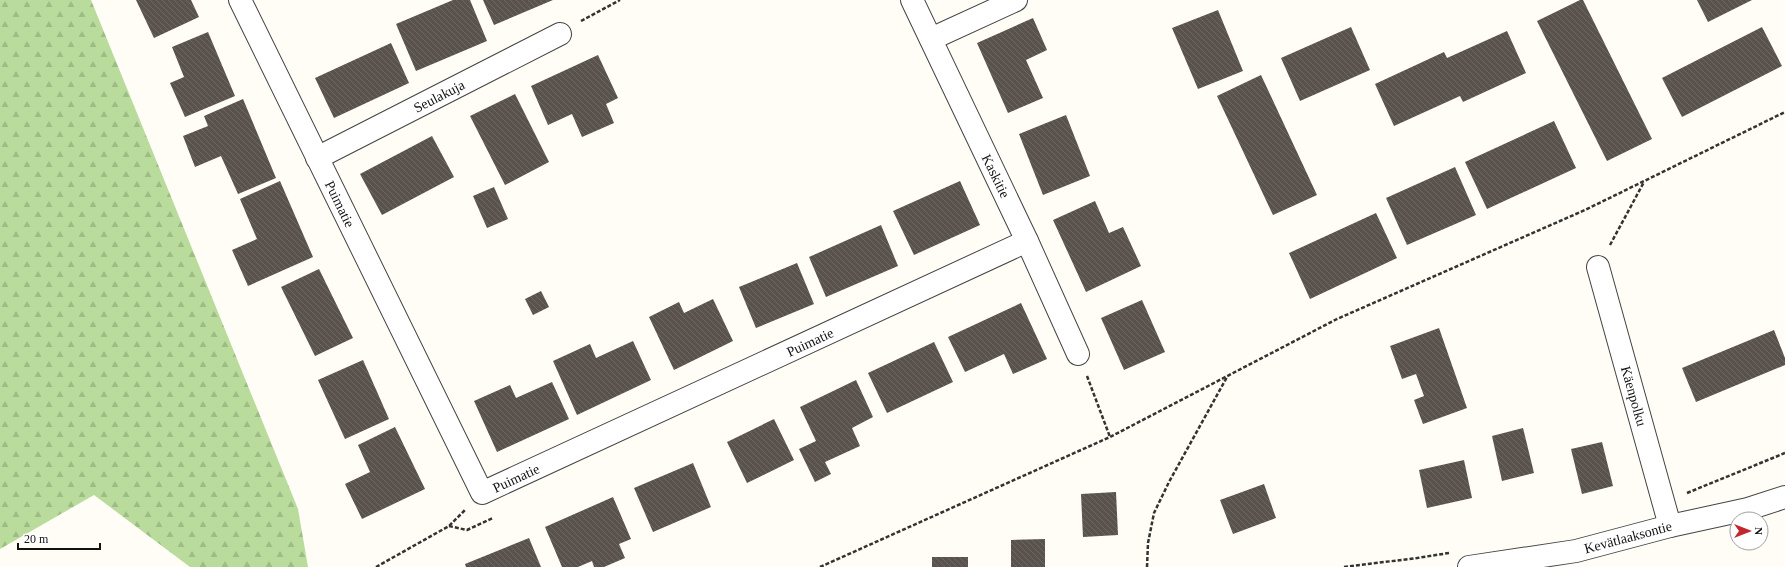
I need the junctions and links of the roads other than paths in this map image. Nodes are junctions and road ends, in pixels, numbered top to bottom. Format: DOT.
graph roads {
  1 [pos="240,0"];
  2 [pos="912,0"];
  3 [pos="1016,0"];
  4 [pos="560,34"];
  5 [pos="931,39"];
  6 [pos="318,158"];
  7 [pos="1027,241"];
  8 [pos="1598,267"];
  9 [pos="1078,354"];
  10 [pos="1785,497"];
  11 [pos="1670,526"];
  12 [pos="1463,559"];
  1 -- 6 [label="street, Puimatie"];
  2 -- 5 [label="street, Kaskitie"];
  3 -- 5 [label="street"];
  4 -- 6 [label="street, Seulakuja"];
  5 -- 7 [label="street, Kaskitie"];
  6 -- 7 [label="street, Puimatie"];
  7 -- 9 [label="street, Kaskitie"];
  8 -- 11 [label="street, Käenpolku"];
  10 -- 11 [label="street, Kevätlaaksontie"];
  11 -- 12 [label="street, Kevätlaaksontie"];
}
